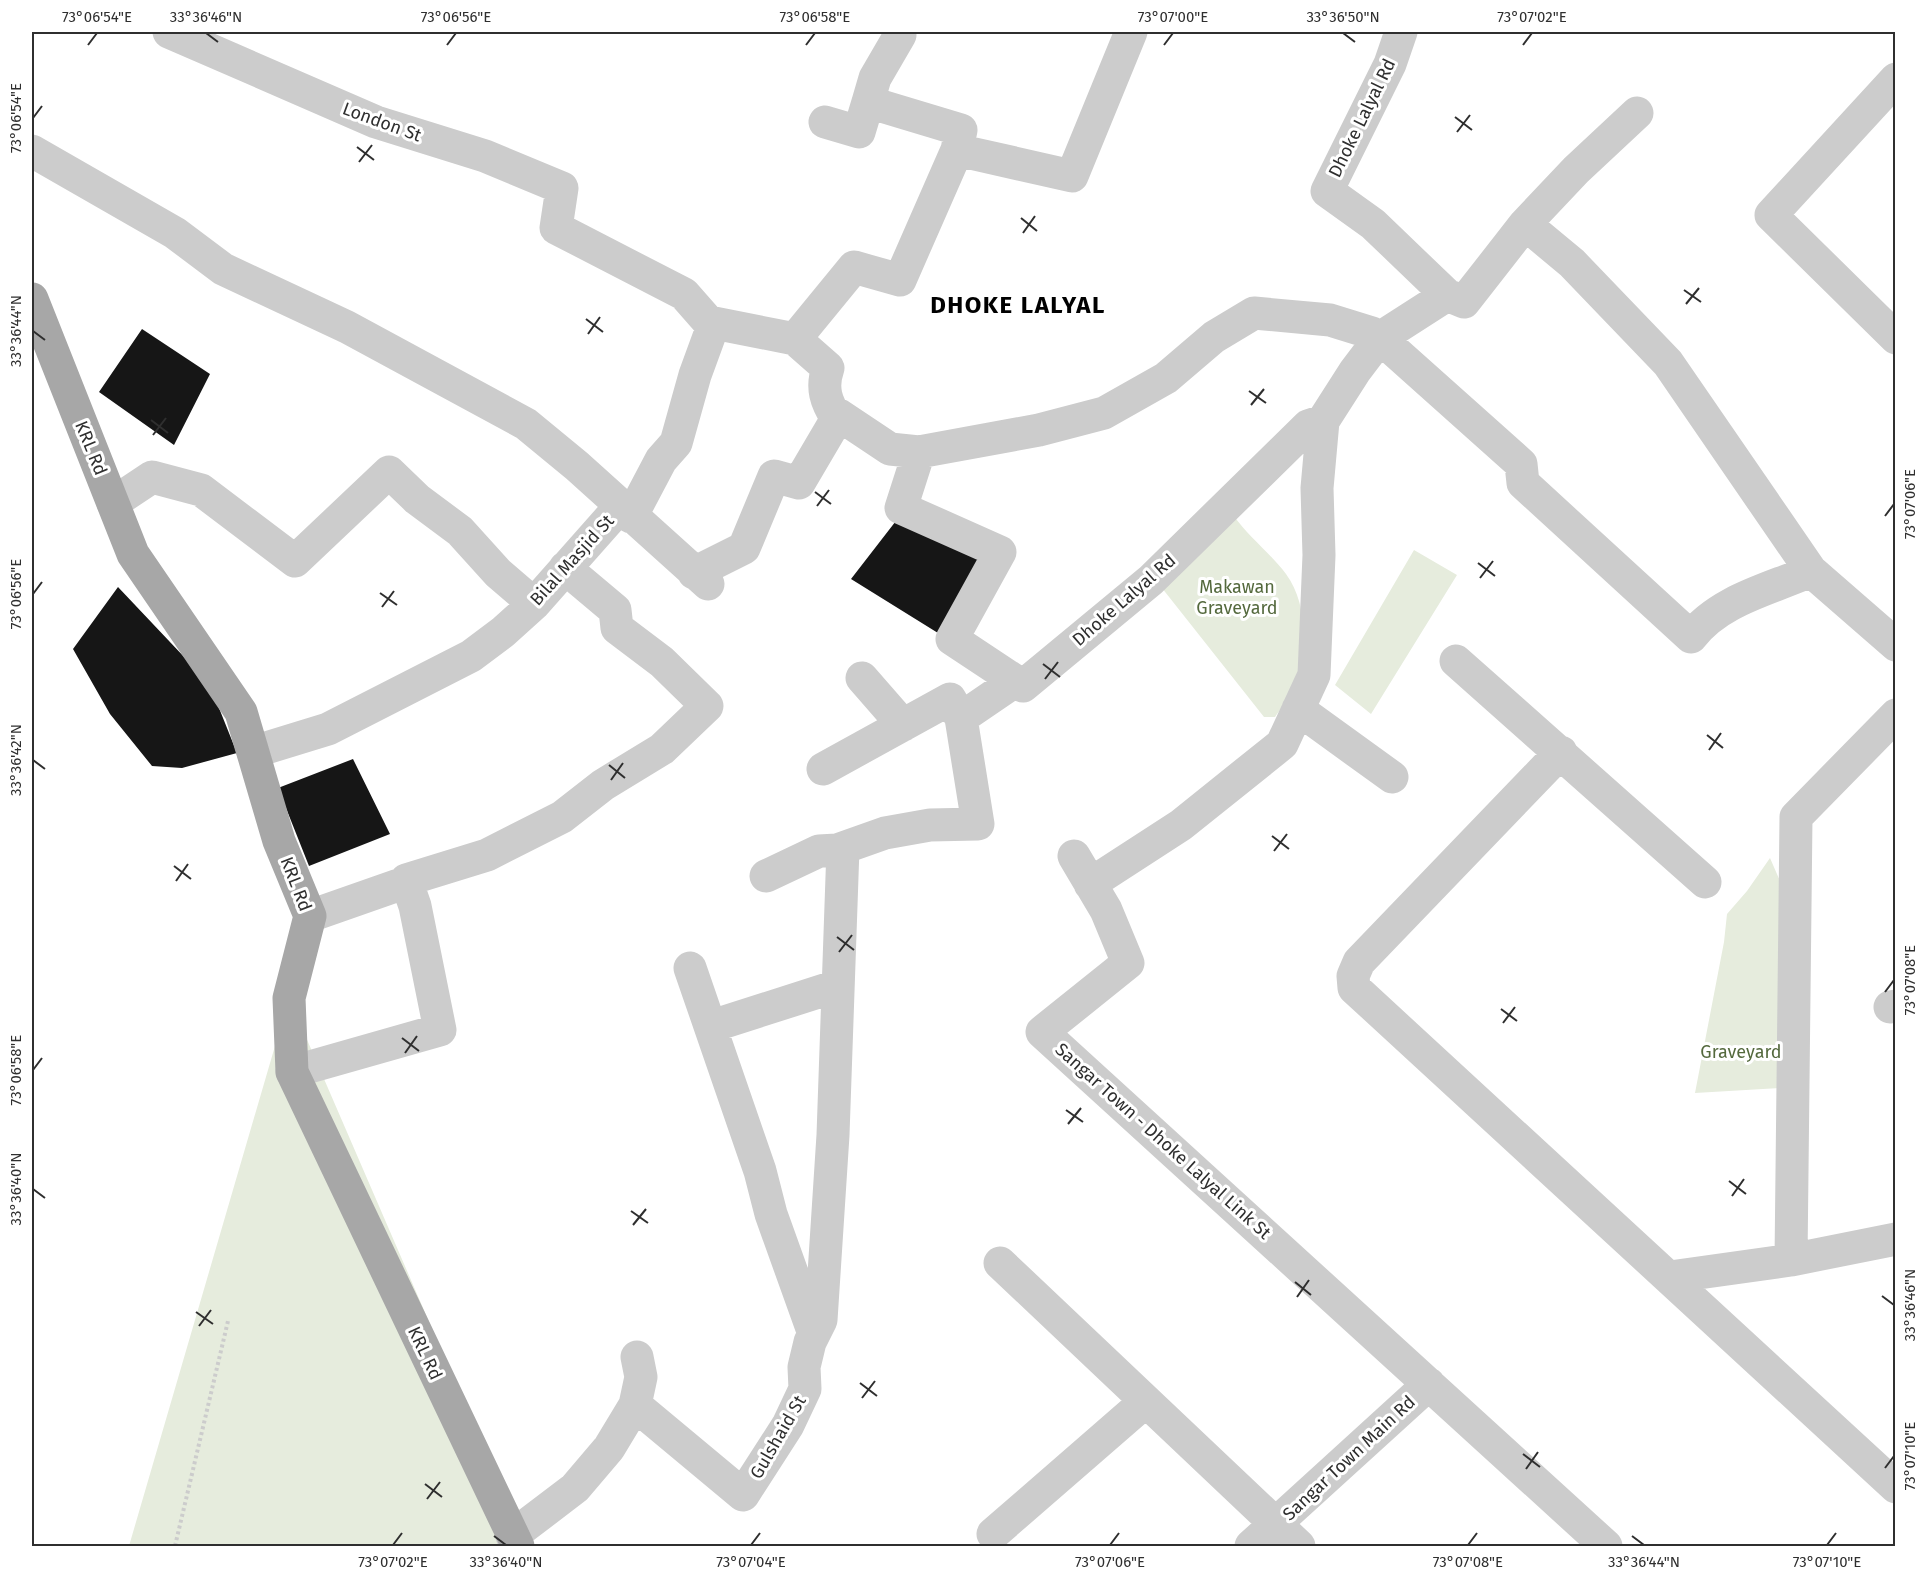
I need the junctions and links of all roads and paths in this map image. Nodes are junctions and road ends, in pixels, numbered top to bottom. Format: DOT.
graph roads {
  1 [pos="169,32"];
  2 [pos="1131,32"];
  3 [pos="1401,32"];
  4 [pos="890,36"];
  5 [pos="1896,79"];
  6 [pos="868,102"];
  7 [pos="1637,113"];
  8 [pos="825,122"];
  9 [pos="957,150"];
  10 [pos="32,151"];
  11 [pos="1525,224"];
  12 [pos="1447,295"];
  13 [pos="32,299"];
  14 [pos="713,327"];
  15 [pos="1380,338"];
  16 [pos="1896,338"];
  17 [pos="795,339"];
  18 [pos="837,419"];
  19 [pos="1323,421"];
  20 [pos="919,452"];
  21 [pos="113,503"];
  22 [pos="631,518"];
  23 [pos="565,568"];
  24 [pos="1811,571"];
  25 [pos="534,604"];
  26 [pos="1896,645"];
  27 [pos="1456,661"];
  28 [pos="862,678"];
  29 [pos="1015,681"];
  30 [pos="1298,710"];
  31 [pos="1896,715"];
  32 [pos="961,718"];
  33 [pos="903,725"];
  34 [pos="252,752"];
  35 [pos="1561,752"];
  36 [pos="824,769"];
  37 [pos="1392,777"];
  38 [pos="843,848"];
  39 [pos="1074,856"];
  40 [pos="766,876"];
  41 [pos="407,882"];
  42 [pos="1705,882"];
  43 [pos="1090,884"];
  44 [pos="310,916"];
  45 [pos="690,968"];
  46 [pos="837,986"];
  47 [pos="712,1026"];
  48 [pos="292,1072"];
  49 [pos="1896,1239"];
  50 [pos="1791,1260"];
  51 [pos="1000,1263"];
  52 [pos="1670,1277"];
  53 [pos="228,1321"];
  54 [pos="814,1334"];
  55 [pos="637,1357"];
  56 [pos="1429,1384"];
  57 [pos="1146,1401"];
  58 [pos="635,1406"];
  59 [pos="1896,1487"];
  60 [pos="993,1534"];
  61 [pos="1288,1536"];
  62 [pos="515,1541"];
  63 [pos="176,1546"];
  64 [pos="1251,1546"];
  65 [pos="1606,1546"];
  1 -- 14 [label="street, London St"];
  2 -- 9 [label="street"];
  3 -- 12 [label="street, Dhoke Lalyal Rd"];
  4 -- 6 [label="street"];
  5 -- 16 [label="street"];
  6 -- 8 [label="street"];
  6 -- 9 [label="street"];
  7 -- 11 [label="street"];
  9 -- 17 [label="street"];
  10 -- 22 [label="street"];
  11 -- 12 [label="street"];
  11 -- 24 [label="street"];
  12 -- 15 [label="street, Dhoke Lalyal Rd"];
  13 -- 21 [label="main road, KRL Rd"];
  14 -- 17 [label="street"];
  14 -- 22 [label="street, Bilal Masjid St"];
  15 -- 19 [label="street, Dhoke Lalyal Rd"];
  15 -- 20 [label="street"];
  15 -- 24 [label="street"];
  17 -- 18 [label="street"];
  18 -- 20 [label="street"];
  18 -- 22 [label="street"];
  19 -- 29 [label="street, Dhoke Lalyal Rd"];
  19 -- 30 [label="street, Dhoke Lalyal Rd"];
  20 -- 29 [label="street"];
  21 -- 25 [label="street"];
  21 -- 34 [label="main road, KRL Rd"];
  22 -- 23 [label="street, Bilal Masjid St"];
  23 -- 25 [label="street, Bilal Masjid St"];
  23 -- 41 [label="street"];
  24 -- 26 [label="street"];
  25 -- 34 [label="street, Bilal Masjid St"];
  27 -- 35 [label="street"];
  28 -- 33 [label="street"];
  29 -- 32 [label="street"];
  30 -- 37 [label="street"];
  30 -- 43 [label="street, Dhoke Lalyal Rd"];
  31 -- 50 [label="street"];
  32 -- 33 [label="street"];
  32 -- 38 [label="street"];
  33 -- 36 [label="street"];
  34 -- 44 [label="main road, KRL Rd"];
  35 -- 42 [label="street"];
  35 -- 52 [label="street"];
  38 -- 40 [label="street"];
  38 -- 46 [label="street, Gulshaid St"];
  39 -- 43 [label="street, Sangar Town - Dhoke Lalyal Link St"];
  41 -- 44 [label="street"];
  41 -- 48 [label="street"];
  43 -- 56 [label="street, Sangar Town - Dhoke Lalyal Link St"];
  44 -- 48 [label="main road, KRL Rd"];
  45 -- 47 [label="street"];
  46 -- 47 [label="street"];
  46 -- 54 [label="street, Gulshaid St"];
  47 -- 54 [label="street"];
  48 -- 62 [label="main road, KRL Rd"];
  49 -- 50 [label="street"];
  50 -- 52 [label="street"];
  51 -- 57 [label="street"];
  52 -- 59 [label="street"];
  53 -- 63 [label="path"];
  54 -- 58 [label="street, Gulshaid St"];
  55 -- 58 [label="street"];
  56 -- 61 [label="street, Sangar Town Main Rd"];
  56 -- 65 [label="street, Sangar Town Main Rd"];
  57 -- 60 [label="street"];
  57 -- 61 [label="street"];
  58 -- 62 [label="street"];
  61 -- 64 [label="street, Sangar Town Main Rd"];
}
